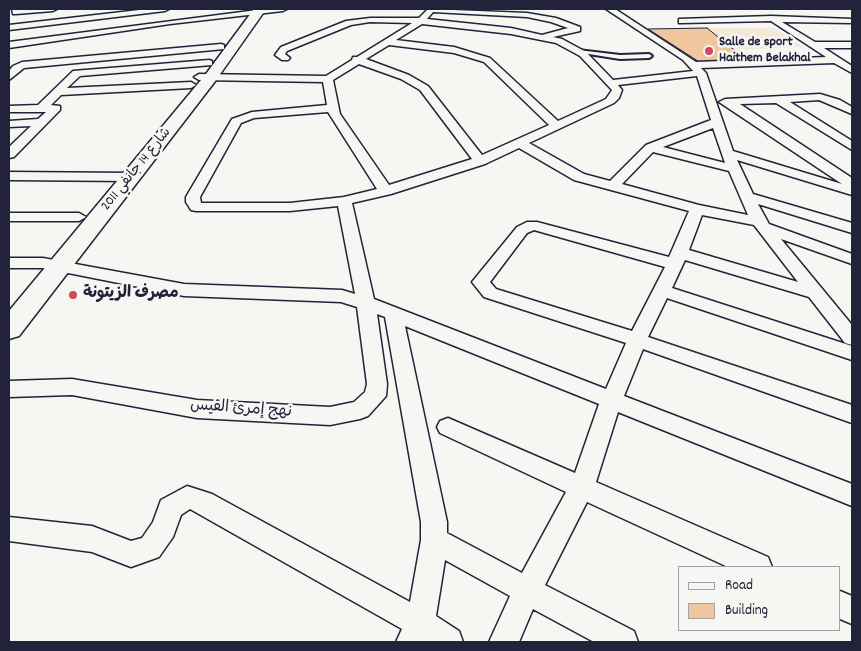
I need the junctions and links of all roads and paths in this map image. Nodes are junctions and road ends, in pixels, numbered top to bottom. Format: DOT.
graph roads {
  1 [pos="16,9"];
  2 [pos="53,9"];
  3 [pos="67,9"];
  4 [pos="165,9"];
  5 [pos="283,9"];
  6 [pos="431,9"];
  7 [pos="610,9"];
  8 [pos="757,9"];
  9 [pos="256,10"];
  10 [pos="773,19"];
  11 [pos="72,20"];
  12 [pos="421,21"];
  13 [pos="682,21"];
  14 [pos="852,21"];
  15 [pos="9,28"];
  16 [pos="116,29"];
  17 [pos="787,30"];
  18 [pos="806,30"];
  19 [pos="544,37"];
  20 [pos="40,40"];
  21 [pos="386,42"];
  22 [pos="9,45"];
  23 [pos="811,45"];
  24 [pos="852,45"];
  25 [pos="221,47"];
  26 [pos="103,50"];
  27 [pos="578,51"];
  28 [pos="648,56"];
  29 [pos="285,58"];
  30 [pos="356,59"];
  31 [pos="838,62"];
  32 [pos="44,63"];
  33 [pos="852,63"];
  34 [pos="698,69"];
  35 [pos="852,70"];
  36 [pos="202,75"];
  37 [pos="9,76"];
  38 [pos="328,79"];
  39 [pos="612,82"];
  40 [pos="56,92"];
  41 [pos="780,100"];
  42 [pos="712,102"];
  43 [pos="729,102"];
  44 [pos="42,107"];
  45 [pos="331,108"];
  46 [pos="9,109"];
  47 [pos="852,111"];
  48 [pos="44,122"];
  49 [pos="717,122"];
  50 [pos="9,124"];
  51 [pos="557,126"];
  52 [pos="520,143"];
  53 [pos="852,146"];
  54 [pos="650,148"];
  55 [pos="727,153"];
  56 [pos="9,154"];
  57 [pos="480,161"];
  58 [pos="735,169"];
  59 [pos="9,176"];
  60 [pos="122,177"];
  61 [pos="852,184"];
  62 [pos="613,186"];
  63 [pos="386,190"];
  64 [pos="852,192"];
  65 [pos="746,196"];
  66 [pos="344,201"];
  67 [pos="697,209"];
  68 [pos="9,217"];
  69 [pos="80,217"];
  70 [pos="762,225"];
  71 [pos="852,228"];
  72 [pos="677,259"];
  73 [pos="852,259"];
  74 [pos="9,263"];
  75 [pos="51,265"];
  76 [pos="662,290"];
  77 [pos="813,292"];
  78 [pos="366,302"];
  79 [pos="9,303"];
  80 [pos="393,314"];
  81 [pos="9,329"];
  82 [pos="852,338"];
  83 [pos="637,340"];
  84 [pos="852,353"];
  85 [pos="9,389"];
  86 [pos="612,401"];
  87 [pos="852,414"];
  88 [pos="448,427"];
  89 [pos="582,487"];
  90 [pos="852,495"];
  91 [pos="9,529"];
  92 [pos="434,540"];
  93 [pos="756,566"];
  94 [pos="527,592"];
  95 [pos="415,632"];
  96 [pos="448,642"];
  97 [pos="504,642"];
  98 [pos="623,642"];
  1 -- 2 [label="street"];
  3 -- 11 [label="street"];
  4 -- 11 [label="street"];
  5 -- 9 [label="street"];
  6 -- 12 [label="street"];
  6 -- 19 [label="street"];
  7 -- 34 [label="street"];
  8 -- 10 [label="street"];
  9 -- 16 [label="street"];
  9 -- 25 [label="main road, شارع 14 جانفي 2011"];
  9 -- 36 [label="main road, شارع 14 جانفي 2011"];
  10 -- 13 [label="street"];
  10 -- 14 [label="street"];
  10 -- 17 [label="street"];
  11 -- 15 [label="street"];
  12 -- 19 [label="street"];
  12 -- 21 [label="street"];
  12 -- 29 [label="street"];
  16 -- 20 [label="street"];
  16 -- 26 [label="street"];
  17 -- 18 [label="street"];
  17 -- 23 [label="street"];
  19 -- 27 [label="street"];
  20 -- 22 [label="street"];
  20 -- 32 [label="street"];
  21 -- 30 [label="street"];
  21 -- 51 [label="street"];
  23 -- 24 [label="street"];
  23 -- 31 [label="street"];
  25 -- 26 [label="street"];
  25 -- 36 [label="main road, شارع 14 جانفي 2011"];
  26 -- 32 [label="street"];
  27 -- 28 [label="lane"];
  27 -- 39 [label="street"];
  30 -- 38 [label="street"];
  30 -- 57 [label="street"];
  31 -- 33 [label="street"];
  31 -- 34 [label="street"];
  31 -- 35 [label="street"];
  32 -- 37 [label="street"];
  34 -- 39 [label="street"];
  34 -- 42 [label="street"];
  36 -- 38 [label="street"];
  36 -- 40 [label="street"];
  36 -- 40 [label="street"];
  36 -- 60 [label="main road, شارع 14 جانفي 2011"];
  38 -- 45 [label="street"];
  39 -- 51 [label="street"];
  40 -- 44 [label="street"];
  41 -- 43 [label="street"];
  41 -- 47 [label="street"];
  41 -- 53 [label="street"];
  42 -- 43 [label="street"];
  42 -- 49 [label="street"];
  43 -- 61 [label="street"];
  44 -- 46 [label="street"];
  44 -- 48 [label="street"];
  45 -- 63 [label="street"];
  45 -- 66 [label="street"];
  48 -- 50 [label="street"];
  48 -- 56 [label="street"];
  49 -- 54 [label="street"];
  49 -- 55 [label="street"];
  51 -- 52 [label="street"];
  52 -- 57 [label="street"];
  52 -- 62 [label="street"];
  54 -- 58 [label="street"];
  54 -- 62 [label="street"];
  55 -- 58 [label="street"];
  55 -- 64 [label="street"];
  57 -- 63 [label="street"];
  58 -- 65 [label="street"];
  59 -- 60 [label="street"];
  60 -- 69 [label="main road, شارع 14 جانفي 2011"];
  60 -- 75 [label="main road, شارع 14 جانفي 2011"];
  62 -- 67 [label="street"];
  63 -- 66 [label="street"];
  65 -- 70 [label="street"];
  65 -- 71 [label="street"];
  66 -- 78 [label="street, نهج إمرئ القيس"];
  67 -- 70 [label="street"];
  67 -- 72 [label="street"];
  68 -- 69 [label="street"];
  69 -- 75 [label="main road, شارع 14 جانفي 2011"];
  70 -- 73 [label="street"];
  70 -- 77 [label="street"];
  72 -- 76 [label="street"];
  72 -- 77 [label="street"];
  72 -- 83 [label="street"];
  74 -- 75 [label="street"];
  75 -- 78 [label="street"];
  75 -- 79 [label="main road, شارع 14 جانفي 2011"];
  75 -- 81 [label="main road, شارع 14 جانفي 2011"];
  76 -- 83 [label="street"];
  76 -- 84 [label="street"];
  77 -- 82 [label="street"];
  78 -- 80 [label="street"];
  78 -- 85 [label="street, نهج إمرئ القيس"];
  80 -- 86 [label="street"];
  80 -- 92 [label="street"];
  83 -- 86 [label="street"];
  83 -- 87 [label="street"];
  86 -- 89 [label="street"];
  86 -- 90 [label="street"];
  88 -- 89 [label="street"];
  89 -- 93 [label="street"];
  89 -- 94 [label="street"];
  91 -- 95 [label="street"];
  92 -- 94 [label="street"];
  92 -- 95 [label="street"];
  94 -- 97 [label="street"];
  94 -- 98 [label="street"];
  95 -- 96 [label="street"];
}
